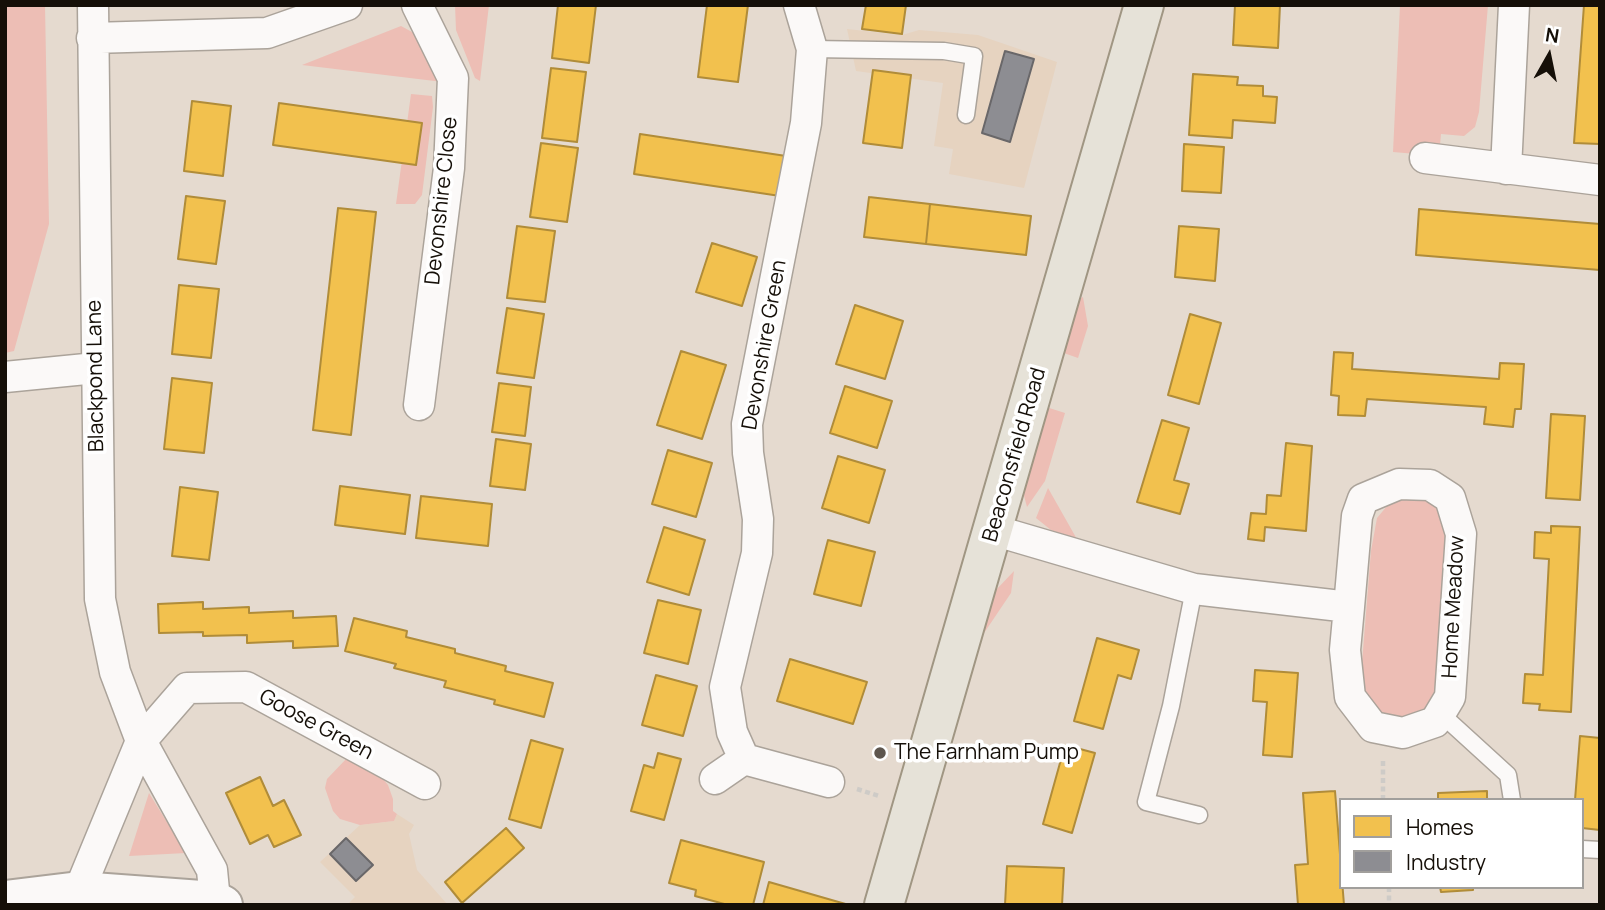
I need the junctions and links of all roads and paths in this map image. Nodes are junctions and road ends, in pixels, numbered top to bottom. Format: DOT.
graph roads {
  1 [pos="93,5"];
  2 [pos="346,5"];
  3 [pos="417,5"];
  4 [pos="799,5"];
  5 [pos="1144,5"];
  6 [pos="1514,5"];
  7 [pos="93,38"];
  8 [pos="812,50"];
  9 [pos="966,115"];
  10 [pos="1425,158"];
  11 [pos="1506,169"];
  12 [pos="1600,180"];
  13 [pos="96,368"];
  14 [pos="5,377"];
  15 [pos="419,405"];
  16 [pos="993,530"];
  17 [pos="1194,589"];
  18 [pos="1349,607"];
  19 [pos="1440,713"];
  20 [pos="141,741"];
  21 [pos="744,759"];
  22 [pos="715,779"];
  23 [pos="829,782"];
  24 [pos="425,784"];
  25 [pos="1512,798"];
  26 [pos="914,805"];
  27 [pos="1199,815"];
  28 [pos="79,891"];
  29 [pos="5,900"];
  30 [pos="219,903"];
  31 [pos="884,905"];
  1 -- 7 [label="street, Blackpond Lane"];
  2 -- 7 [label="street"];
  3 -- 15 [label="street, Devonshire Close"];
  4 -- 8 [label="street, Devonshire Green"];
  5 -- 16 [label="main road, Beaconsfield Road"];
  6 -- 11 [label="street"];
  7 -- 13 [label="street, Blackpond Lane"];
  8 -- 9 [label="lane"];
  8 -- 21 [label="street, Devonshire Green"];
  10 -- 11 [label="street"];
  11 -- 12 [label="street"];
  13 -- 14 [label="street"];
  13 -- 20 [label="street, Blackpond Lane"];
  16 -- 17 [label="street"];
  16 -- 26 [label="main road, Beaconsfield Road"];
  17 -- 18 [label="street"];
  17 -- 27 [label="lane"];
  18 -- 19 [label="street, Home Meadow"];
  18 -- 19 [label="street, Home Meadow"];
  19 -- 25 [label="lane"];
  20 -- 24 [label="street, Goose Green"];
  20 -- 28 [label="street"];
  20 -- 30 [label="street, Blackpond Lane"];
  21 -- 22 [label="street"];
  21 -- 23 [label="street"];
  23 -- 26 [label="path"];
  26 -- 31 [label="main road, Beaconsfield Road"];
  28 -- 29 [label="street"];
  28 -- 30 [label="street"];
}
